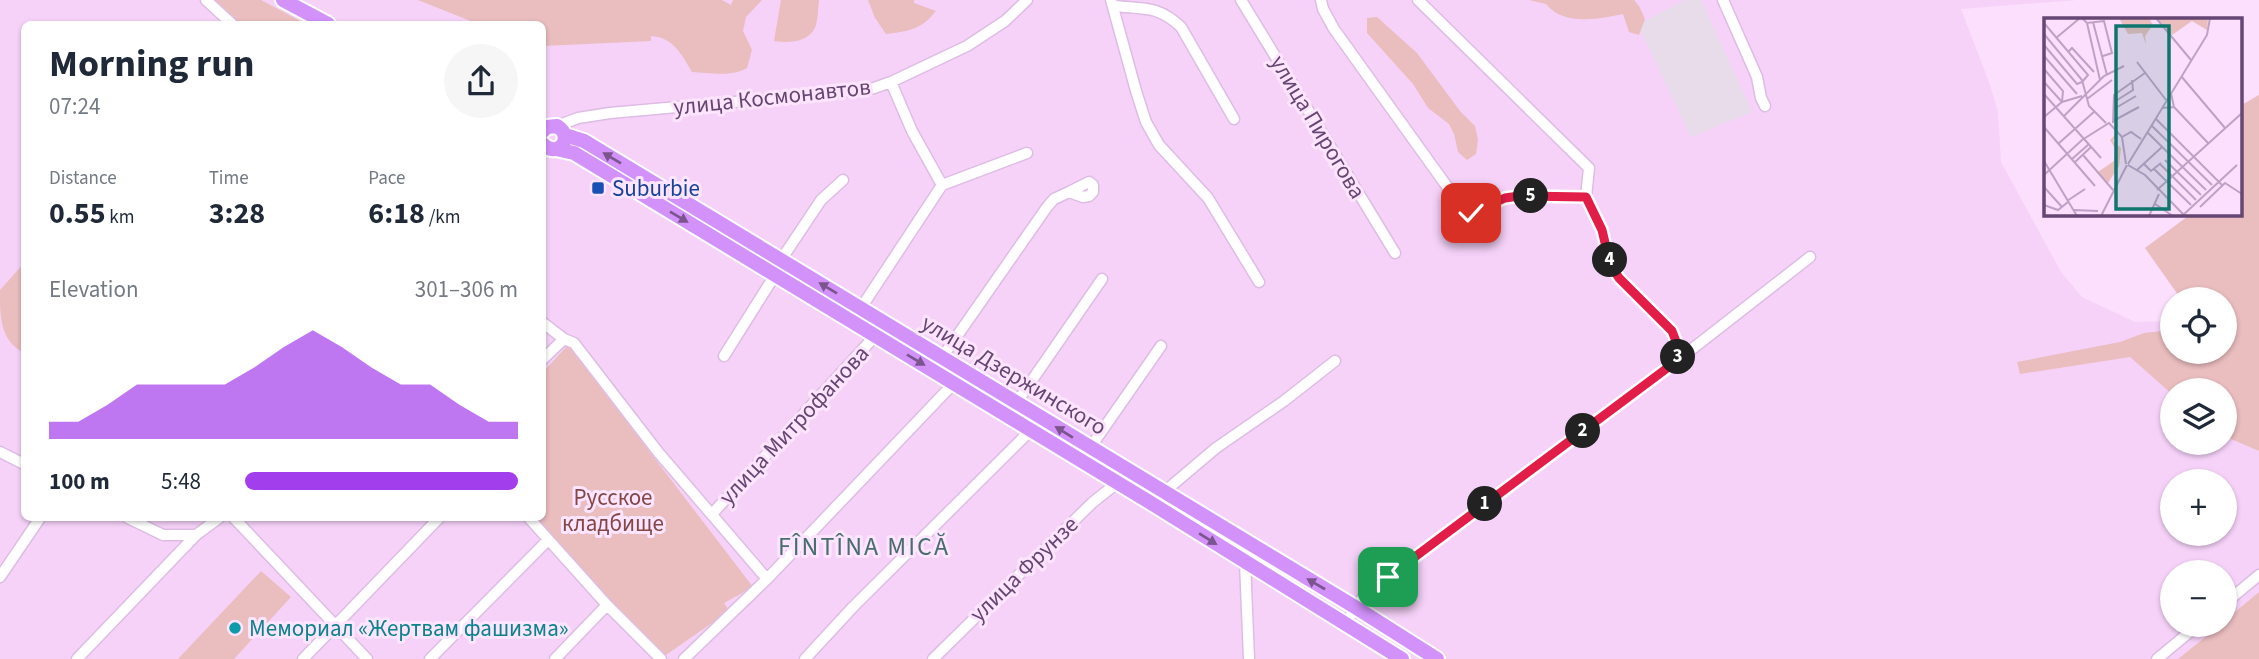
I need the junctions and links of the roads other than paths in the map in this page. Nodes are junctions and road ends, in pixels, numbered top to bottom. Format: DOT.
graph roads {
  1 [pos="206,0"];
  2 [pos="283,0"];
  3 [pos="1027,0"];
  4 [pos="1241,0"];
  5 [pos="1321,0"];
  6 [pos="1418,0"];
  7 [pos="1723,0"];
  8 [pos="1113,3"];
  9 [pos="229,21"];
  10 [pos="322,21"];
  11 [pos="891,82"];
  12 [pos="1765,106"];
  13 [pos="1234,119"];
  14 [pos="549,138"];
  15 [pos="1027,153"];
  16 [pos="842,180"];
  17 [pos="942,186"];
  18 [pos="1069,192"];
  19 [pos="1586,197"];
  20 [pos="1395,253"];
  21 [pos="1810,257"];
  22 [pos="782,260"];
  23 [pos="775,275"];
  24 [pos="1102,279"];
  25 [pos="1259,282"];
  26 [pos="861,308"];
  27 [pos="546,325"];
  28 [pos="875,336"];
  29 [pos="564,339"];
  30 [pos="1161,346"];
  31 [pos="546,356"];
  32 [pos="724,356"];
  33 [pos="941,359"];
  34 [pos="1678,360"];
  35 [pos="1335,361"];
  36 [pos="954,383"];
  37 [pos="1017,402"];
  38 [pos="1030,431"];
  39 [pos="1090,448"];
  40 [pos="0,452"];
  41 [pos="21,462"];
  42 [pos="1116,483"];
  43 [pos="1164,492"];
  44 [pos="1151,503"];
  45 [pos="712,514"];
  46 [pos="38,521"];
  47 [pos="134,521"];
  48 [pos="215,521"];
  49 [pos="237,521"];
  50 [pos="436,521"];
  51 [pos="532,521"];
  52 [pos="196,535"];
  53 [pos="548,540"];
  54 [pos="1245,562"];
  55 [pos="2259,575"];
  56 [pos="0,577"];
  57 [pos="767,579"];
  58 [pos="2237,593"];
  59 [pos="607,605"];
  60 [pos="1355,607"];
  61 [pos="1346,622"];
  62 [pos="335,625"];
  63 [pos="2184,637"];
  64 [pos="77,659"];
  65 [pos="303,659"];
  66 [pos="368,659"];
  67 [pos="430,659"];
  68 [pos="555,659"];
  69 [pos="661,659"];
  70 [pos="684,659"];
  71 [pos="804,659"];
  72 [pos="933,659"];
  73 [pos="1249,659"];
  74 [pos="1402,659"];
  75 [pos="1437,659"];
  76 [pos="2157,659"];
  1 -- 9 [label="street"];
  2 -- 10 [label="highway"];
  3 -- 11 [label="street, улица Космонавтов"];
  4 -- 20 [label="street, улица Пирогова"];
  5 -- 19 [label="street"];
  6 -- 19 [label="street"];
  7 -- 12 [label="street"];
  8 -- 13 [label="street"];
  8 -- 25 [label="street"];
  11 -- 14 [label="street, улица Космонавтов"];
  11 -- 17 [label="street"];
  22 -- 14 [label="highway, улица Дзержинского, one-way"];
  14 -- 23 [label="highway, улица Дзержинского, one-way"];
  15 -- 17 [label="street"];
  16 -- 22 [label="street"];
  17 -- 26 [label="street, улица Митрофанова"];
  18 -- 33 [label="street"];
  19 -- 34 [label="street"];
  21 -- 34 [label="street"];
  26 -- 22 [label="highway, улица Дзержинского, one-way"];
  23 -- 28 [label="highway, улица Дзержинского"];
  23 -- 32 [label="street"];
  24 -- 37 [label="street"];
  26 -- 33 [label="highway, улица Дзержинского"];
  27 -- 29 [label="street"];
  28 -- 36 [label="highway, улица Дзержинского, one-way"];
  28 -- 45 [label="street, улица Митрофанова"];
  29 -- 31 [label="street"];
  29 -- 45 [label="street"];
  30 -- 39 [label="street"];
  33 -- 37 [label="highway, улица Дзержинского"];
  34 -- 60 [label="street"];
  35 -- 43 [label="street"];
  36 -- 38 [label="highway, улица Дзержинского"];
  36 -- 57 [label="street"];
  39 -- 37 [label="highway, улица Дзержинского, one-way"];
  38 -- 42 [label="highway, улица Дзержинского"];
  38 -- 71 [label="street"];
  39 -- 43 [label="highway, улица Дзержинского"];
  40 -- 41 [label="street"];
  42 -- 44 [label="highway, улица Дзержинского"];
  42 -- 72 [label="street, улица Фрунзе"];
  43 -- 44 [label="street"];
  60 -- 43 [label="highway, улица Дзержинского, one-way"];
  44 -- 54 [label="highway, улица Дзержинского, one-way"];
  45 -- 57 [label="street"];
  46 -- 56 [label="street"];
  47 -- 52 [label="street"];
  48 -- 52 [label="street"];
  49 -- 62 [label="street"];
  50 -- 62 [label="street"];
  51 -- 53 [label="street"];
  52 -- 64 [label="street"];
  53 -- 59 [label="street"];
  53 -- 67 [label="street"];
  54 -- 61 [label="highway, улица Дзержинского"];
  54 -- 73 [label="street"];
  55 -- 58 [label="street"];
  57 -- 70 [label="street"];
  59 -- 68 [label="street"];
  59 -- 69 [label="street"];
  60 -- 61 [label="street"];
  60 -- 75 [label="highway, улица Дзержинского"];
  61 -- 74 [label="highway, улица Дзержинского"];
  62 -- 65 [label="street"];
  62 -- 66 [label="street"];
  63 -- 76 [label="street"];
}
